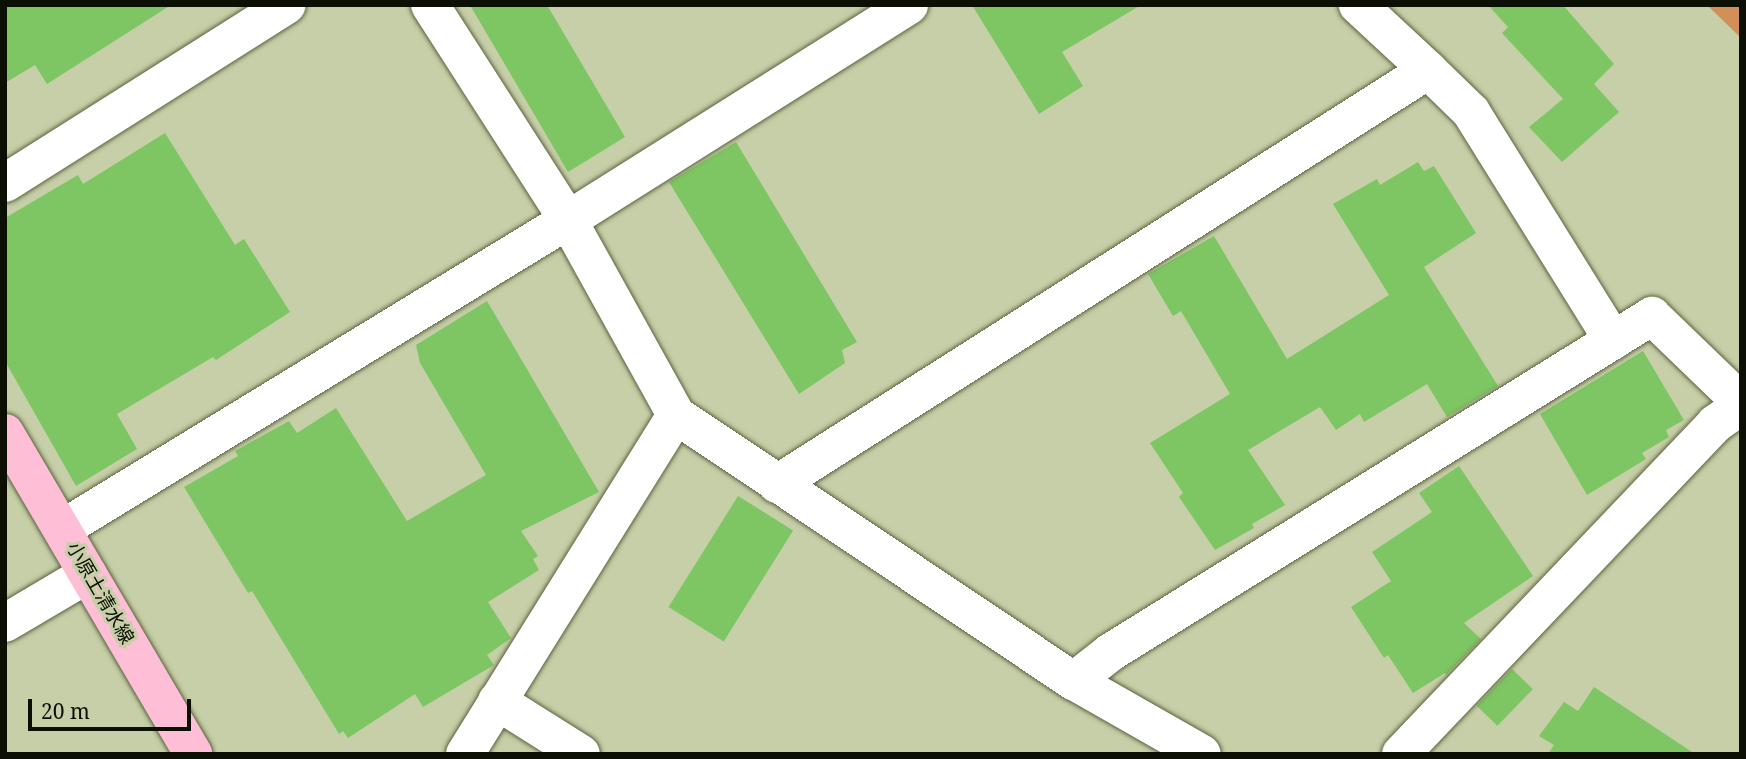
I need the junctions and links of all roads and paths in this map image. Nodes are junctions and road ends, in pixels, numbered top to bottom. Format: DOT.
graph roads {
  1 [pos="287,5"];
  2 [pos="430,5"];
  3 [pos="909,5"];
  4 [pos="1358,5"];
  5 [pos="1428,70"];
  6 [pos="5,183"];
  7 [pos="568,220"];
  8 [pos="1613,340"];
  9 [pos="1741,404"];
  10 [pos="676,415"];
  11 [pos="5,433"];
  12 [pos="777,484"];
  13 [pos="62,529"];
  14 [pos="88,574"];
  15 [pos="5,623"];
  16 [pos="1074,681"];
  17 [pos="497,701"];
  18 [pos="193,754"];
  19 [pos="465,754"];
  20 [pos="581,754"];
  21 [pos="1202,754"];
  22 [pos="1401,754"];
  1 -- 6 [label="street"];
  2 -- 7 [label="street"];
  3 -- 7 [label="street"];
  4 -- 5 [label="street"];
  5 -- 8 [label="street"];
  5 -- 12 [label="street"];
  7 -- 10 [label="street"];
  7 -- 13 [label="street"];
  8 -- 9 [label="street"];
  8 -- 16 [label="street"];
  9 -- 22 [label="street"];
  10 -- 12 [label="street"];
  10 -- 17 [label="street"];
  11 -- 13 [label="main road, 小原土清水線"];
  12 -- 16 [label="street"];
  13 -- 14 [label="main road, 小原土清水線"];
  14 -- 15 [label="street"];
  14 -- 18 [label="main road, 小原土清水線"];
  16 -- 21 [label="street"];
  17 -- 19 [label="street"];
  17 -- 20 [label="street"];
}
